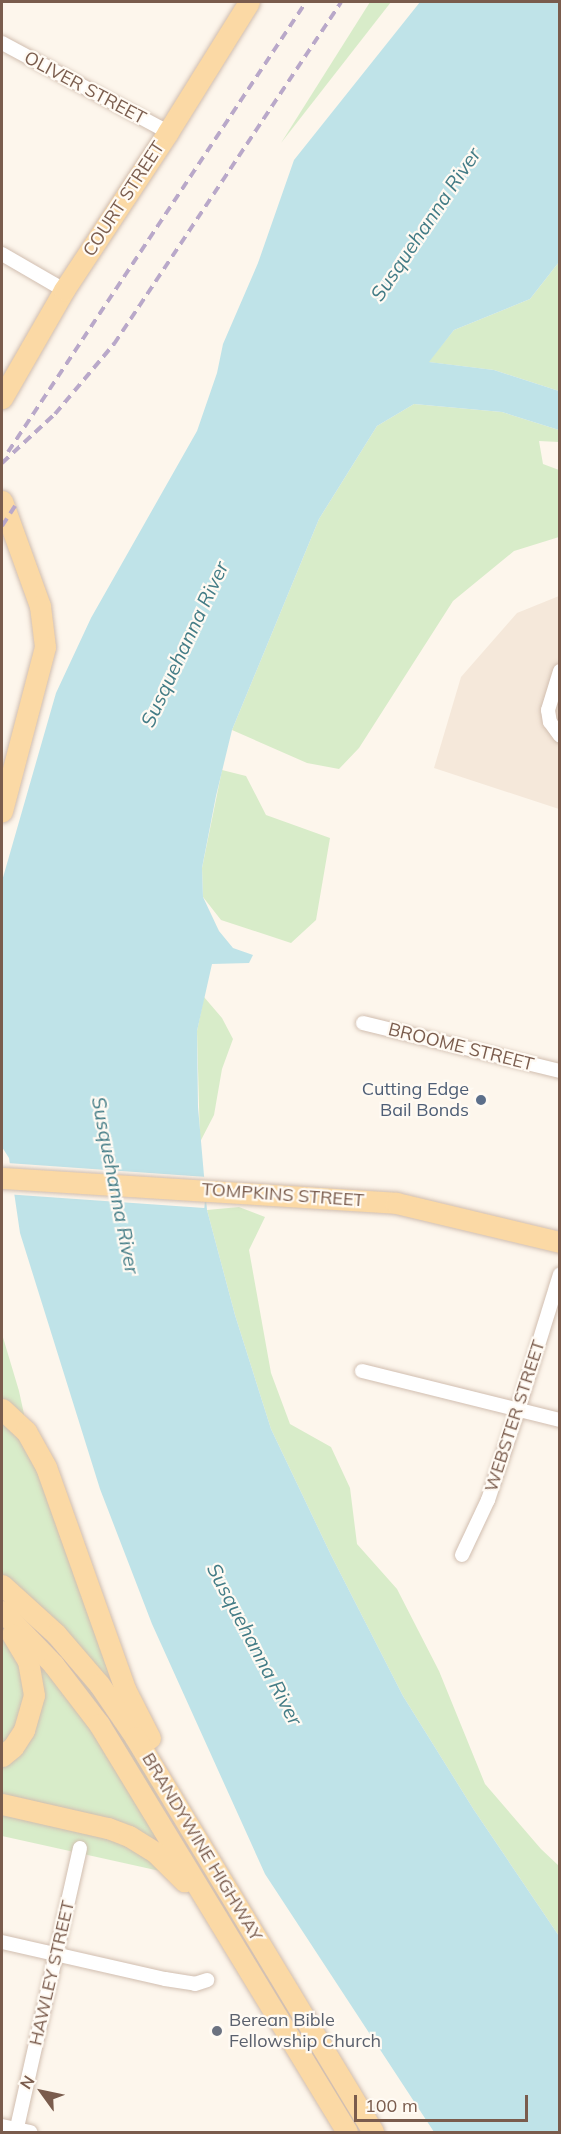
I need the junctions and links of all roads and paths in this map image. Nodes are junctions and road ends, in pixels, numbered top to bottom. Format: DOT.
graph roads {
  1 [pos="249,2"];
  2 [pos="2,43"];
  3 [pos="168,132"];
  4 [pos="2,254"];
  5 [pos="64,290"];
  6 [pos="2,398"];
  7 [pos="2,501"];
  8 [pos="560,672"];
  9 [pos="560,736"];
  10 [pos="2,812"];
  11 [pos="363,1023"];
  12 [pos="560,1071"];
  13 [pos="2,1178"];
  14 [pos="560,1242"];
  15 [pos="560,1274"];
  16 [pos="362,1371"];
  17 [pos="2,1409"];
  18 [pos="519,1410"];
  19 [pos="560,1420"];
  20 [pos="462,1555"];
  21 [pos="2,1585"];
  22 [pos="2,1611"];
  23 [pos="2,1622"];
  24 [pos="2,1756"];
  25 [pos="2,1804"];
  26 [pos="80,1848"];
  27 [pos="203,1850"];
  28 [pos="2,1942"];
  29 [pos="238,1953"];
  30 [pos="57,1954"];
  31 [pos="207,1980"];
  32 [pos="296,2049"];
  33 [pos="2,2126"];
  34 [pos="21,2132"];
  35 [pos="331,2133"];
  36 [pos="347,2133"];
  37 [pos="374,2133"];
  1 -- 3 [label="main road, COURT STREET"];
  2 -- 3 [label="street, OLIVER STREET"];
  3 -- 5 [label="main road, COURT STREET"];
  4 -- 5 [label="street"];
  5 -- 6 [label="main road, COURT STREET"];
  7 -- 10 [label="main road"];
  8 -- 9 [label="street"];
  11 -- 12 [label="street, BROOME STREET"];
  13 -- 14 [label="main road, TOMPKINS STREET"];
  15 -- 18 [label="street, WEBSTER STREET"];
  16 -- 18 [label="street"];
  17 -- 27 [label="main road"];
  18 -- 19 [label="street"];
  18 -- 20 [label="street, WEBSTER STREET"];
  21 -- 27 [label="main road, BRANDYWINE HIGHWAY"];
  22 -- 29 [label="main road, BRANDYWINE HIGHWAY"];
  23 -- 24 [label="main road"];
  25 -- 29 [label="main road"];
  26 -- 30 [label="street, HAWLEY STREET"];
  27 -- 37 [label="main road, BRANDYWINE HIGHWAY"];
  28 -- 30 [label="street"];
  29 -- 32 [label="main road, BRANDYWINE HIGHWAY"];
  30 -- 31 [label="street"];
  30 -- 34 [label="street, HAWLEY STREET"];
  32 -- 35 [label="main road"];
  32 -- 36 [label="main road, BRANDYWINE HIGHWAY"];
  33 -- 34 [label="street"];
}
